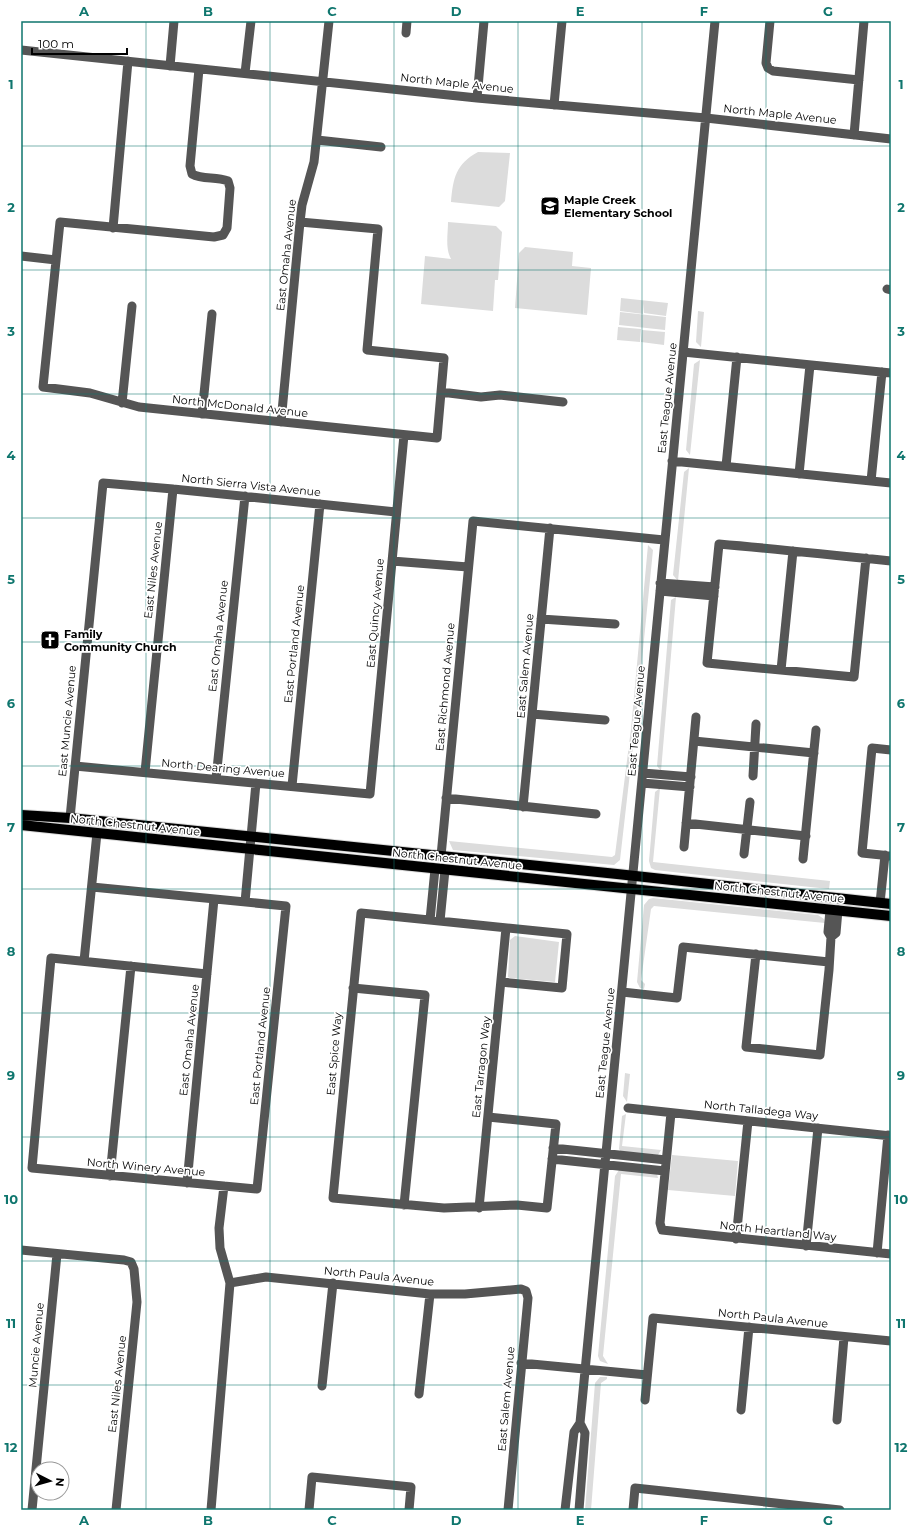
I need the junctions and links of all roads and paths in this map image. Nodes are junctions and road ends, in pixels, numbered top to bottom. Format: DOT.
graph roads {
  1 [pos="174,21"];
  2 [pos="251,21"];
  3 [pos="329,21"];
  4 [pos="407,21"];
  5 [pos="484,21"];
  6 [pos="562,21"];
  7 [pos="715,21"];
  8 [pos="770,21"];
  9 [pos="864,21"];
  10 [pos="406,33"];
  11 [pos="21,50"];
  12 [pos="128,61"];
  13 [pos="170,66"];
  14 [pos="199,69"];
  15 [pos="245,74"];
  16 [pos="859,80"];
  17 [pos="322,82"];
  18 [pos="478,98"];
  19 [pos="554,105"];
  20 [pos="706,118"];
  21 [pos="854,135"];
  22 [pos="891,139"];
  23 [pos="317,140"];
  24 [pos="381,147"];
  25 [pos="300,222"];
  26 [pos="112,228"];
  27 [pos="21,256"];
  28 [pos="56,260"];
  29 [pos="132,306"];
  30 [pos="212,314"];
  31 [pos="684,352"];
  32 [pos="737,357"];
  33 [pos="810,365"];
  34 [pos="887,372"];
  35 [pos="441,392"];
  36 [pos="563,402"];
  37 [pos="122,403"];
  38 [pos="202,414"];
  39 [pos="281,422"];
  40 [pos="404,435"];
  41 [pos="672,461"];
  42 [pos="726,466"];
  43 [pos="799,474"];
  44 [pos="871,481"];
  45 [pos="103,483"];
  46 [pos="891,483"];
  47 [pos="173,489"];
  48 [pos="244,496"];
  49 [pos="320,504"];
  50 [pos="396,512"];
  51 [pos="550,528"];
  52 [pos="664,540"];
  53 [pos="793,550"];
  54 [pos="866,558"];
  55 [pos="392,561"];
  56 [pos="891,561"];
  57 [pos="468,567"];
  58 [pos="660,587"];
  59 [pos="715,592"];
  60 [pos="541,619"];
  61 [pos="615,624"];
  62 [pos="781,670"];
  63 [pos="532,714"];
  64 [pos="696,717"];
  65 [pos="605,720"];
  66 [pos="756,724"];
  67 [pos="816,730"];
  68 [pos="694,741"];
  69 [pos="755,747"];
  70 [pos="891,750"];
  71 [pos="814,753"];
  72 [pos="75,766"];
  73 [pos="146,772"];
  74 [pos="643,773"];
  75 [pos="671,775"];
  76 [pos="753,776"];
  77 [pos="691,777"];
  78 [pos="216,779"];
  79 [pos="256,783"];
  80 [pos="642,783"];
  81 [pos="671,785"];
  82 [pos="292,786"];
  83 [pos="690,787"];
  84 [pos="370,794"];
  85 [pos="446,798"];
  86 [pos="750,802"];
  87 [pos="524,806"];
  88 [pos="596,814"];
  89 [pos="21,815"];
  90 [pos="70,818"];
  91 [pos="686,823"];
  92 [pos="21,825"];
  93 [pos="42,827"];
  94 [pos="747,830"];
  95 [pos="97,833"];
  96 [pos="251,836"];
  97 [pos="806,836"];
  98 [pos="684,847"];
  99 [pos="250,850"];
  100 [pos="744,854"];
  101 [pos="888,855"];
  102 [pos="441,856"];
  103 [pos="803,859"];
  104 [pos="343,860"];
  105 [pos="440,870"];
  106 [pos="887,874"];
  107 [pos="634,876"];
  108 [pos="92,887"];
  109 [pos="632,889"];
  110 [pos="433,890"];
  111 [pos="443,891"];
  112 [pos="214,899"];
  113 [pos="245,902"];
  114 [pos="880,903"];
  115 [pos="891,904"];
  116 [pos="834,910"];
  117 [pos="891,916"];
  118 [pos="430,920"];
  119 [pos="440,921"];
  120 [pos="506,928"];
  121 [pos="756,954"];
  122 [pos="84,961"];
  123 [pos="829,962"];
  124 [pos="131,966"];
  125 [pos="207,974"];
  126 [pos="501,982"];
  127 [pos="353,988"];
  128 [pos="622,992"];
  129 [pos="628,1108"];
  130 [pos="671,1113"];
  131 [pos="488,1117"];
  132 [pos="748,1121"];
  133 [pos="818,1128"];
  134 [pos="890,1135"];
  135 [pos="553,1148"];
  136 [pos="581,1151"];
  137 [pos="606,1154"];
  138 [pos="638,1157"];
  139 [pos="552,1159"];
  140 [pos="666,1160"];
  141 [pos="580,1162"];
  142 [pos="605,1164"];
  143 [pos="637,1168"];
  144 [pos="665,1171"];
  145 [pos="110,1176"];
  146 [pos="187,1183"];
  147 [pos="224,1186"];
  148 [pos="257,1189"];
  149 [pos="404,1205"];
  150 [pos="479,1208"];
  151 [pos="736,1239"];
  152 [pos="806,1246"];
  153 [pos="21,1250"];
  154 [pos="877,1253"];
  155 [pos="57,1254"];
  156 [pos="891,1254"];
  157 [pos="230,1283"];
  158 [pos="333,1283"];
  159 [pos="526,1291"];
  160 [pos="430,1294"];
  161 [pos="750,1328"];
  162 [pos="844,1337"];
  163 [pos="891,1342"];
  164 [pos="521,1363"];
  165 [pos="586,1369"];
  166 [pos="647,1375"];
  167 [pos="322,1386"];
  168 [pos="419,1394"];
  169 [pos="645,1400"];
  170 [pos="741,1410"];
  171 [pos="837,1420"];
  172 [pos="580,1423"];
  173 [pos="32,1510"];
  174 [pos="116,1510"];
  175 [pos="211,1510"];
  176 [pos="309,1510"];
  177 [pos="409,1510"];
  178 [pos="508,1510"];
  179 [pos="565,1510"];
  180 [pos="579,1510"];
  181 [pos="633,1510"];
  182 [pos="840,1510"];
  1 -- 13 [label="street"];
  2 -- 15 [label="street"];
  3 -- 17 [label="street, East Omaha Avenue"];
  4 -- 10 [label="street"];
  5 -- 18 [label="street"];
  6 -- 19 [label="street"];
  7 -- 20 [label="street, East Teague Avenue"];
  8 -- 16 [label="street"];
  9 -- 16 [label="street"];
  11 -- 12 [label="street, North Maple Avenue"];
  12 -- 13 [label="street, North Maple Avenue"];
  12 -- 26 [label="street"];
  13 -- 14 [label="street, North Maple Avenue"];
  14 -- 15 [label="street, North Maple Avenue"];
  14 -- 26 [label="street"];
  15 -- 17 [label="street, North Maple Avenue"];
  16 -- 21 [label="street"];
  17 -- 18 [label="street, North Maple Avenue"];
  17 -- 23 [label="street, East Omaha Avenue"];
  18 -- 19 [label="street, North Maple Avenue"];
  19 -- 20 [label="street, North Maple Avenue"];
  20 -- 21 [label="street, North Maple Avenue"];
  20 -- 31 [label="street, East Teague Avenue"];
  21 -- 22 [label="street, North Maple Avenue"];
  23 -- 24 [label="street"];
  23 -- 25 [label="street, East Omaha Avenue"];
  25 -- 35 [label="street"];
  25 -- 39 [label="street, East Omaha Avenue"];
  26 -- 28 [label="street"];
  27 -- 28 [label="street"];
  28 -- 37 [label="street, North McDonald Avenue"];
  29 -- 37 [label="street"];
  30 -- 38 [label="street"];
  31 -- 32 [label="street"];
  31 -- 41 [label="street, East Teague Avenue"];
  32 -- 33 [label="street"];
  32 -- 42 [label="street"];
  33 -- 34 [label="street"];
  33 -- 43 [label="street"];
  34 -- 44 [label="street"];
  35 -- 36 [label="street"];
  35 -- 40 [label="street, North McDonald Avenue"];
  37 -- 38 [label="street, North McDonald Avenue"];
  38 -- 39 [label="street, North McDonald Avenue"];
  39 -- 40 [label="street, North McDonald Avenue"];
  40 -- 50 [label="street, East Quincy Avenue"];
  41 -- 42 [label="street"];
  41 -- 52 [label="street, East Teague Avenue"];
  42 -- 43 [label="street"];
  43 -- 44 [label="street"];
  44 -- 46 [label="street"];
  45 -- 47 [label="street, North Sierra Vista Avenue"];
  45 -- 72 [label="street, East Muncie Avenue"];
  47 -- 48 [label="street, North Sierra Vista Avenue"];
  47 -- 73 [label="street, East Niles Avenue"];
  48 -- 49 [label="street, North Sierra Vista Avenue"];
  48 -- 78 [label="street, East Omaha Avenue"];
  49 -- 50 [label="street, North Sierra Vista Avenue"];
  49 -- 82 [label="street, East Portland Avenue"];
  50 -- 55 [label="street, East Quincy Avenue"];
  51 -- 52 [label="street"];
  51 -- 57 [label="street, East Richmond Avenue"];
  51 -- 60 [label="street, East Salem Avenue"];
  52 -- 58 [label="street, East Teague Avenue"];
  53 -- 54 [label="street"];
  53 -- 59 [label="street"];
  53 -- 62 [label="street"];
  54 -- 56 [label="street"];
  54 -- 62 [label="street"];
  55 -- 57 [label="street"];
  55 -- 84 [label="street, East Quincy Avenue"];
  57 -- 85 [label="street, East Richmond Avenue"];
  58 -- 59 [label="street"];
  58 -- 74 [label="street, East Teague Avenue"];
  59 -- 62 [label="street"];
  60 -- 61 [label="street"];
  60 -- 63 [label="street, East Salem Avenue"];
  63 -- 65 [label="street"];
  63 -- 87 [label="street, East Salem Avenue"];
  64 -- 68 [label="street"];
  66 -- 69 [label="street"];
  67 -- 71 [label="street"];
  68 -- 69 [label="street"];
  68 -- 77 [label="street"];
  69 -- 71 [label="street"];
  69 -- 76 [label="street"];
  70 -- 101 [label="street"];
  71 -- 97 [label="street"];
  72 -- 73 [label="street, North Dearing Avenue"];
  72 -- 90 [label="street, East Muncie Avenue"];
  73 -- 78 [label="street, North Dearing Avenue"];
  74 -- 75 [label="street"];
  74 -- 80 [label="street, East Teague Avenue"];
  75 -- 77 [label="street"];
  75 -- 81 [label="street"];
  77 -- 83 [label="street"];
  78 -- 79 [label="street, North Dearing Avenue"];
  79 -- 82 [label="street, North Dearing Avenue"];
  79 -- 96 [label="street"];
  80 -- 81 [label="street"];
  80 -- 107 [label="street, East Teague Avenue"];
  81 -- 83 [label="street"];
  82 -- 84 [label="street, North Dearing Avenue"];
  83 -- 91 [label="street"];
  85 -- 87 [label="street"];
  85 -- 102 [label="street, East Richmond Avenue"];
  86 -- 94 [label="street"];
  87 -- 88 [label="street"];
  89 -- 90 [label="main road, North Chestnut Avenue"];
  90 -- 93 [label="main road"];
  90 -- 96 [label="main road, North Chestnut Avenue"];
  91 -- 94 [label="street"];
  91 -- 98 [label="street"];
  92 -- 93 [label="main road, North Chestnut Avenue"];
  93 -- 95 [label="main road, North Chestnut Avenue"];
  94 -- 97 [label="street"];
  94 -- 100 [label="street"];
  95 -- 99 [label="main road, North Chestnut Avenue"];
  95 -- 108 [label="street"];
  96 -- 99 [label="street"];
  96 -- 102 [label="main road, North Chestnut Avenue"];
  97 -- 103 [label="street"];
  99 -- 104 [label="main road, North Chestnut Avenue"];
  99 -- 113 [label="street"];
  101 -- 106 [label="street"];
  102 -- 104 [label="main road"];
  102 -- 107 [label="main road, North Chestnut Avenue"];
  104 -- 105 [label="main road, North Chestnut Avenue"];
  105 -- 109 [label="main road, North Chestnut Avenue"];
  105 -- 110 [label="street"];
  105 -- 111 [label="street"];
  106 -- 114 [label="street"];
  107 -- 109 [label="street, East Teague Avenue"];
  107 -- 114 [label="main road, North Chestnut Avenue"];
  108 -- 112 [label="street"];
  108 -- 122 [label="street"];
  109 -- 116 [label="main road, North Chestnut Avenue"];
  109 -- 128 [label="street, East Teague Avenue"];
  110 -- 111 [label="street"];
  110 -- 118 [label="street"];
  111 -- 119 [label="street"];
  112 -- 113 [label="street"];
  112 -- 125 [label="street, East Omaha Avenue"];
  113 -- 148 [label="street, East Portland Avenue"];
  114 -- 115 [label="main road, North Chestnut Avenue"];
  115 -- 116 [label="main road"];
  116 -- 117 [label="main road, North Chestnut Avenue"];
  116 -- 123 [label="street"];
  118 -- 119 [label="street"];
  118 -- 127 [label="street, East Spice Way"];
  119 -- 120 [label="street"];
  120 -- 126 [label="street, East Tarragon Way"];
  120 -- 126 [label="street"];
  121 -- 123 [label="street"];
  121 -- 123 [label="street"];
  121 -- 128 [label="street"];
  122 -- 124 [label="street"];
  122 -- 145 [label="street, North Winery Avenue"];
  124 -- 125 [label="street"];
  124 -- 145 [label="street"];
  125 -- 146 [label="street, East Omaha Avenue"];
  126 -- 131 [label="street, East Tarragon Way"];
  127 -- 149 [label="street, East Spice Way"];
  127 -- 149 [label="street"];
  128 -- 137 [label="street, East Teague Avenue"];
  129 -- 130 [label="street, North Talladega Way"];
  130 -- 132 [label="street, North Talladega Way"];
  130 -- 140 [label="street"];
  131 -- 135 [label="street"];
  131 -- 150 [label="street, East Tarragon Way"];
  132 -- 133 [label="street, North Talladega Way"];
  132 -- 151 [label="street"];
  133 -- 134 [label="street, North Talladega Way"];
  133 -- 152 [label="street"];
  134 -- 154 [label="street"];
  135 -- 136 [label="street"];
  135 -- 139 [label="street"];
  136 -- 137 [label="street"];
  136 -- 141 [label="street"];
  137 -- 138 [label="street"];
  137 -- 142 [label="street, East Teague Avenue"];
  138 -- 140 [label="street"];
  138 -- 143 [label="street"];
  139 -- 141 [label="street"];
  139 -- 150 [label="street"];
  140 -- 144 [label="street"];
  141 -- 142 [label="street"];
  142 -- 143 [label="street"];
  142 -- 165 [label="street, East Teague Avenue"];
  143 -- 144 [label="street"];
  144 -- 151 [label="street, North Heartland Way"];
  145 -- 146 [label="street, North Winery Avenue"];
  146 -- 147 [label="street, North Winery Avenue"];
  147 -- 148 [label="street, North Winery Avenue"];
  147 -- 157 [label="street"];
  149 -- 150 [label="street"];
  151 -- 152 [label="street, North Heartland Way"];
  152 -- 154 [label="street, North Heartland Way"];
  153 -- 155 [label="street"];
  154 -- 156 [label="street, North Heartland Way"];
  155 -- 173 [label="street, Muncie Avenue"];
  155 -- 174 [label="street, East Niles Avenue"];
  157 -- 158 [label="street, North Paula Avenue"];
  157 -- 175 [label="street"];
  158 -- 160 [label="street, North Paula Avenue"];
  158 -- 167 [label="street"];
  159 -- 160 [label="street, North Paula Avenue"];
  159 -- 164 [label="street, East Salem Avenue"];
  160 -- 168 [label="street"];
  161 -- 162 [label="street, North Paula Avenue"];
  161 -- 166 [label="street, North Paula Avenue"];
  161 -- 170 [label="street"];
  162 -- 163 [label="street, North Paula Avenue"];
  162 -- 171 [label="street"];
  164 -- 165 [label="street"];
  164 -- 178 [label="street, East Salem Avenue"];
  165 -- 166 [label="street"];
  165 -- 172 [label="street, East Teague Avenue"];
  166 -- 169 [label="street"];
  172 -- 179 [label="street, East Teague Avenue"];
  172 -- 180 [label="street, East Teague Avenue"];
  176 -- 177 [label="street"];
  181 -- 182 [label="street"];
}
